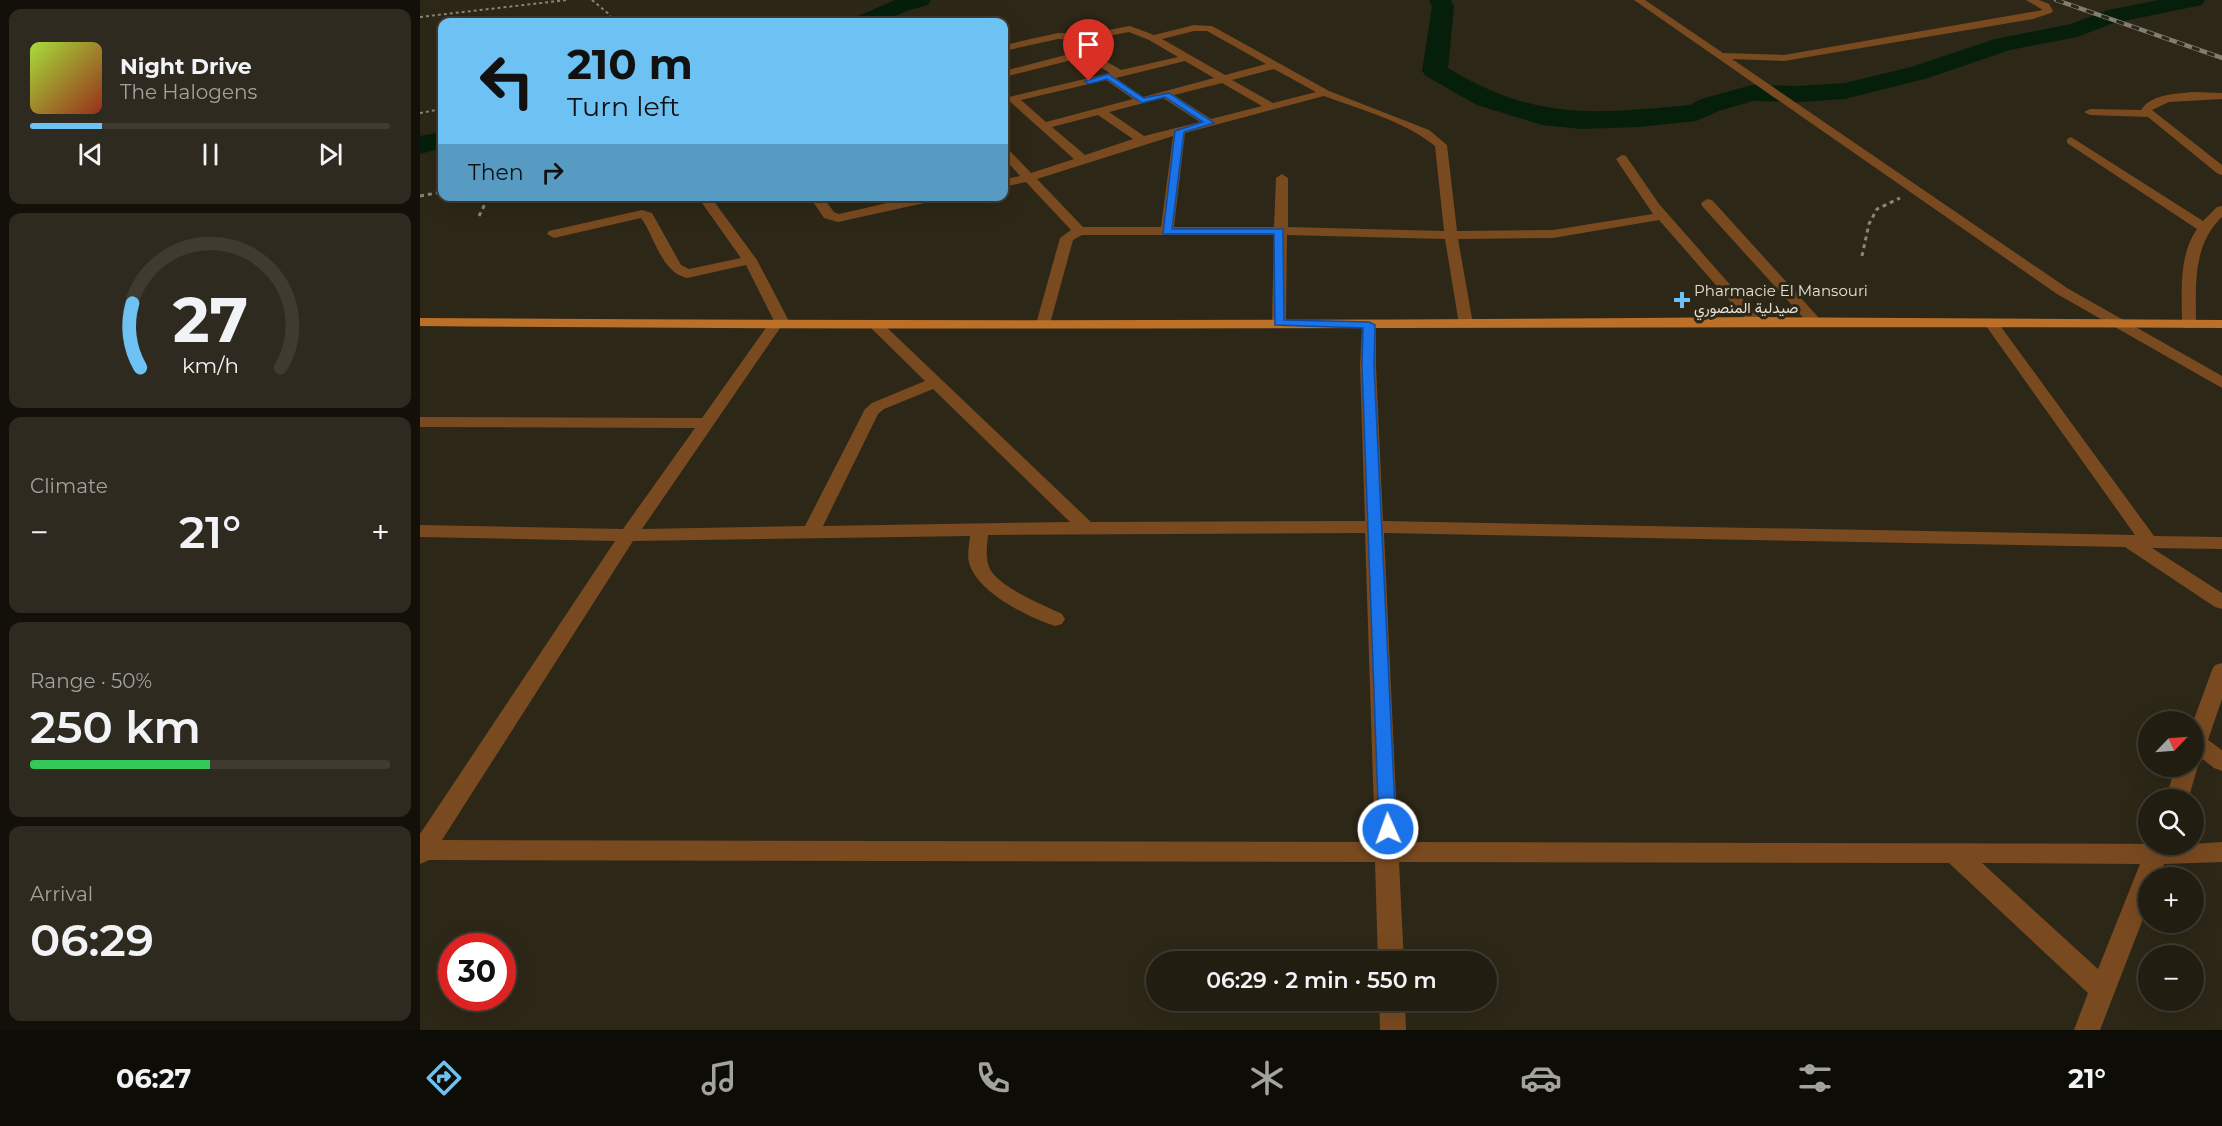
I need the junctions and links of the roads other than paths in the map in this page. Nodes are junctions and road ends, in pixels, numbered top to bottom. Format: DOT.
graph roads {
  1 [pos="1639,0"];
  2 [pos="2031,0"];
  3 [pos="1058,36"];
  4 [pos="1153,38"];
  5 [pos="1008,47"];
  6 [pos="1086,53"];
  7 [pos="1722,56"];
  8 [pos="1186,58"];
  9 [pos="1276,65"];
  10 [pos="1008,73"];
  11 [pos="1114,75"];
  12 [pos="1226,79"];
  13 [pos="1325,93"];
  14 [pos="1166,94"];
  15 [pos="1008,95"];
  16 [pos="2222,96"];
  17 [pos="1013,99"];
  18 [pos="1142,101"];
  19 [pos="1273,108"];
  20 [pos="1101,112"];
  21 [pos="2090,112"];
  22 [pos="2150,114"];
  23 [pos="1210,123"];
  24 [pos="1044,126"];
  25 [pos="1179,131"];
  26 [pos="1142,140"];
  27 [pos="2071,141"];
  28 [pos="1008,156"];
  29 [pos="1082,159"];
  30 [pos="1622,159"];
  31 [pos="2222,171"];
  32 [pos="1028,178"];
  33 [pos="1282,178"];
  34 [pos="1008,182"];
  35 [pos="707,201"];
  36 [pos="819,201"];
  37 [pos="915,201"];
  38 [pos="1707,203"];
  39 [pos="2222,210"];
  40 [pos="1662,216"];
  41 [pos="2204,228"];
  42 [pos="1078,231"];
  43 [pos="1279,231"];
  44 [pos="1167,232"];
  45 [pos="554,234"];
  46 [pos="1451,235"];
  47 [pos="750,260"];
  48 [pos="1755,321"];
  49 [pos="1814,321"];
  50 [pos="420,322"];
  51 [pos="1279,323"];
  52 [pos="1991,323"];
  53 [pos="1043,324"];
  54 [pos="1466,324"];
  55 [pos="2189,324"];
  56 [pos="2222,324"];
  57 [pos="780,325"];
  58 [pos="876,325"];
  59 [pos="1369,325"];
  60 [pos="2119,325"];
  61 [pos="935,382"];
  62 [pos="2222,383"];
  63 [pos="420,422"];
  64 [pos="707,423"];
  65 [pos="1376,527"];
  66 [pos="1086,528"];
  67 [pos="979,530"];
  68 [pos="420,531"];
  69 [pos="812,532"];
  70 [pos="628,535"];
  71 [pos="2138,541"];
  72 [pos="2222,543"];
  73 [pos="2222,602"];
  74 [pos="1056,619"];
  75 [pos="2222,670"];
  76 [pos="2204,720"];
  77 [pos="2204,752"];
  78 [pos="2222,762"];
  79 [pos="2138,849"];
  80 [pos="421,851"];
  81 [pos="2204,851"];
  82 [pos="1388,852"];
  83 [pos="1953,852"];
  84 [pos="2222,852"];
  85 [pos="2156,855"];
  86 [pos="1391,951"];
  87 [pos="2102,989"];
  88 [pos="1392,1011"];
  89 [pos="1393,1030"];
  90 [pos="2086,1030"];
  1 -- 7 [label="street"];
  2 -- 7 [label="street"];
  3 -- 4 [label="street"];
  3 -- 5 [label="street"];
  3 -- 6 [label="street"];
  4 -- 8 [label="street"];
  4 -- 9 [label="street"];
  6 -- 10 [label="street"];
  6 -- 11 [label="street"];
  7 -- 60 [label="street"];
  8 -- 11 [label="street"];
  8 -- 12 [label="street"];
  9 -- 12 [label="street"];
  9 -- 13 [label="street"];
  11 -- 17 [label="street"];
  11 -- 18 [label="street"];
  12 -- 14 [label="street"];
  12 -- 19 [label="street"];
  13 -- 19 [label="street"];
  13 -- 46 [label="street"];
  14 -- 18 [label="street"];
  14 -- 23 [label="street"];
  15 -- 17 [label="street"];
  16 -- 22 [label="street"];
  17 -- 24 [label="street"];
  18 -- 20 [label="street"];
  19 -- 23 [label="street"];
  20 -- 24 [label="street"];
  20 -- 26 [label="street"];
  21 -- 22 [label="street"];
  22 -- 31 [label="street"];
  23 -- 25 [label="street"];
  24 -- 29 [label="street"];
  25 -- 26 [label="street"];
  25 -- 44 [label="street"];
  26 -- 29 [label="street"];
  27 -- 41 [label="street"];
  28 -- 32 [label="street"];
  29 -- 32 [label="street"];
  30 -- 40 [label="street"];
  32 -- 34 [label="street"];
  32 -- 42 [label="street"];
  33 -- 43 [label="street"];
  35 -- 47 [label="street"];
  36 -- 37 [label="street"];
  38 -- 49 [label="street"];
  39 -- 41 [label="street"];
  40 -- 46 [label="street"];
  40 -- 48 [label="street"];
  41 -- 55 [label="street"];
  42 -- 44 [label="street"];
  42 -- 53 [label="street"];
  43 -- 44 [label="street"];
  43 -- 46 [label="street"];
  43 -- 51 [label="street"];
  45 -- 47 [label="street"];
  46 -- 54 [label="street"];
  47 -- 57 [label="street"];
  48 -- 49 [label="main road"];
  48 -- 54 [label="main road"];
  49 -- 52 [label="main road"];
  50 -- 57 [label="main road"];
  51 -- 53 [label="main road"];
  51 -- 59 [label="main road"];
  52 -- 60 [label="main road"];
  52 -- 71 [label="street"];
  53 -- 58 [label="main road"];
  54 -- 59 [label="main road"];
  55 -- 56 [label="main road"];
  55 -- 60 [label="main road"];
  57 -- 58 [label="main road"];
  57 -- 64 [label="street"];
  58 -- 61 [label="street"];
  59 -- 65 [label="street"];
  60 -- 62 [label="street"];
  61 -- 66 [label="street"];
  61 -- 69 [label="street"];
  63 -- 64 [label="street"];
  64 -- 70 [label="street"];
  65 -- 66 [label="street"];
  65 -- 71 [label="street"];
  65 -- 82 [label="street"];
  66 -- 67 [label="street"];
  67 -- 69 [label="street"];
  67 -- 74 [label="street"];
  68 -- 70 [label="street"];
  69 -- 70 [label="street"];
  70 -- 80 [label="street"];
  71 -- 72 [label="street"];
  71 -- 73 [label="street"];
  75 -- 76 [label="street"];
  77 -- 78 [label="street"];
  79 -- 83 [label="street"];
  80 -- 82 [label="street"];
  81 -- 84 [label="street"];
  82 -- 83 [label="street"];
  82 -- 86 [label="street"];
  83 -- 87 [label="street"];
  85 -- 87 [label="street"];
  87 -- 90 [label="street"];
  88 -- 89 [label="street"];
}
